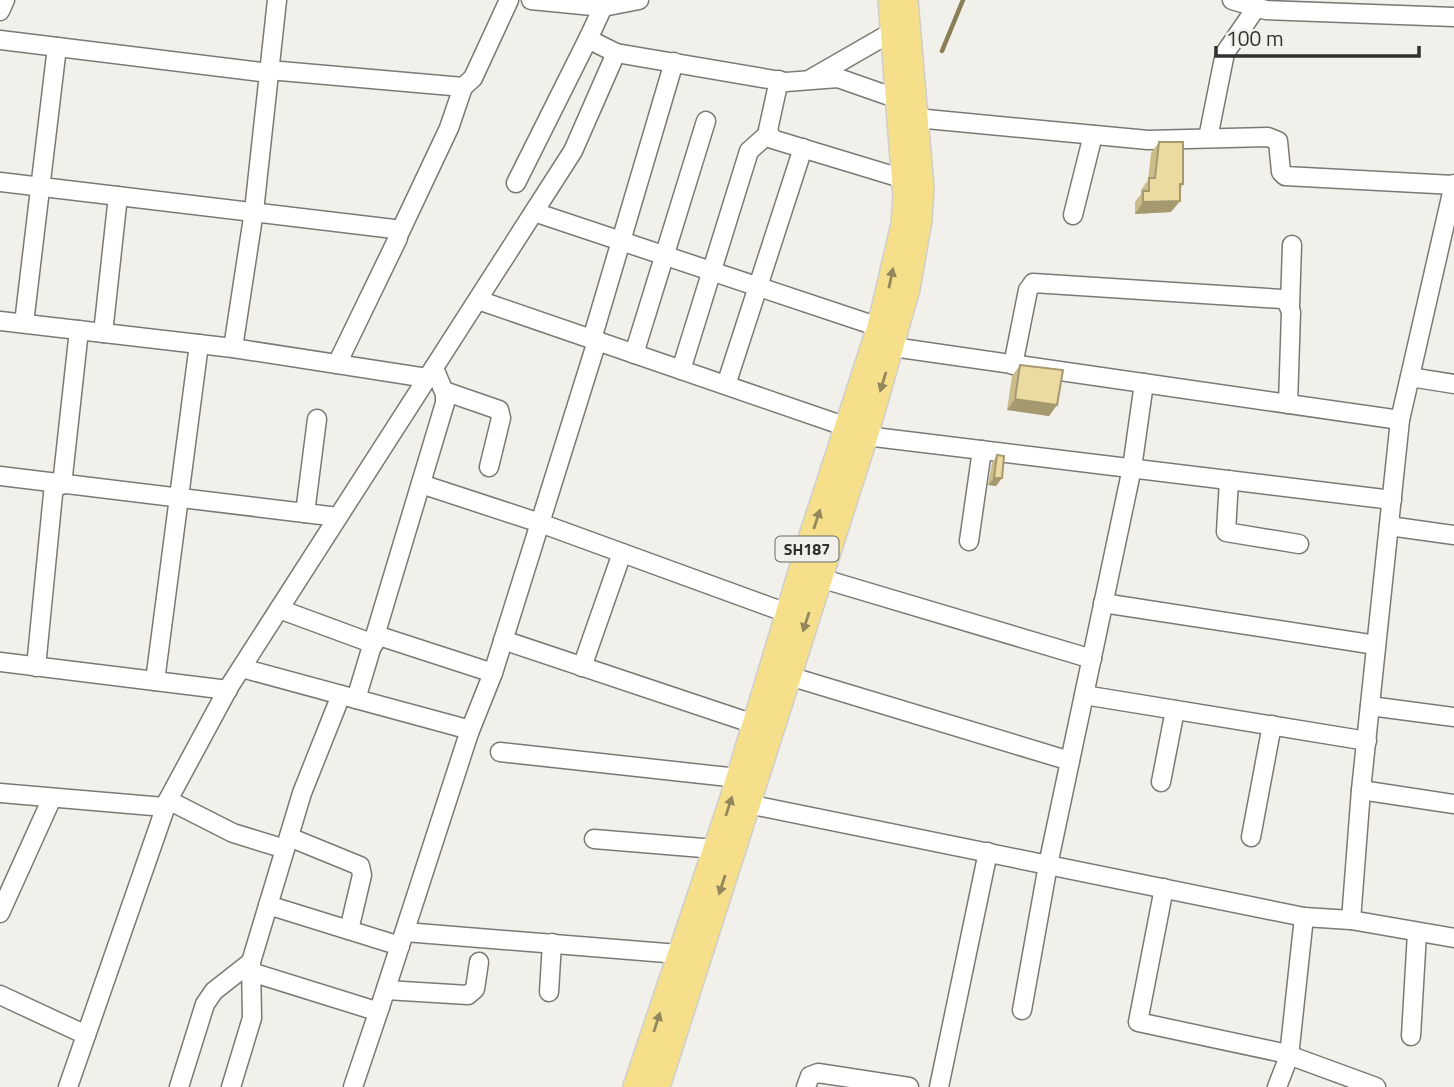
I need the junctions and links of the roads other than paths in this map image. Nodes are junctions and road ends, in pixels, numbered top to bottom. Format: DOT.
graph roads {
  1 [pos="5,0"];
  2 [pos="277,0"];
  3 [pos="509,0"];
  4 [pos="531,0"];
  5 [pos="639,0"];
  6 [pos="890,0"];
  7 [pos="906,0"];
  8 [pos="1232,0"];
  9 [pos="563,1"];
  10 [pos="1263,6"];
  11 [pos="603,7"];
  12 [pos="0,11"];
  13 [pos="1454,17"];
  14 [pos="892,32"];
  15 [pos="588,39"];
  16 [pos="0,40"];
  17 [pos="57,47"];
  18 [pos="616,52"];
  19 [pos="674,62"];
  20 [pos="269,72"];
  21 [pos="779,80"];
  22 [pos="809,80"];
  23 [pos="463,87"];
  24 [pos="898,99"];
  25 [pos="916,118"];
  26 [pos="706,121"];
  27 [pos="768,134"];
  28 [pos="1093,135"];
  29 [pos="1208,138"];
  30 [pos="803,148"];
  31 [pos="904,179"];
  32 [pos="0,182"];
  33 [pos="516,183"];
  34 [pos="1454,185"];
  35 [pos="42,188"];
  36 [pos="118,196"];
  37 [pos="254,211"];
  38 [pos="534,212"];
  39 [pos="1073,215"];
  40 [pos="399,234"];
  41 [pos="623,242"];
  42 [pos="1292,246"];
  43 [pos="664,255"];
  44 [pos="1445,263"];
  45 [pos="710,271"];
  46 [pos="757,286"];
  47 [pos="478,300"];
  48 [pos="1290,306"];
  49 [pos="0,320"];
  50 [pos="24,323"];
  51 [pos="879,327"];
  52 [pos="79,330"];
  53 [pos="103,333"];
  54 [pos="594,340"];
  55 [pos="200,344"];
  56 [pos="893,347"];
  57 [pos="233,348"];
  58 [pos="634,354"];
  59 [pos="337,364"];
  60 [pos="1013,365"];
  61 [pos="681,370"];
  62 [pos="431,373"];
  63 [pos="1410,377"];
  64 [pos="1144,383"];
  65 [pos="1454,384"];
  66 [pos="726,385"];
  67 [pos="444,391"];
  68 [pos="1288,404"];
  69 [pos="317,419"];
  70 [pos="1400,420"];
  71 [pos="857,431"];
  72 [pos="982,450"];
  73 [pos="489,467"];
  74 [pos="1132,468"];
  75 [pos="0,476"];
  76 [pos="1228,480"];
  77 [pos="58,484"];
  78 [pos="421,484"];
  79 [pos="178,498"];
  80 [pos="1392,500"];
  81 [pos="305,513"];
  82 [pos="338,516"];
  83 [pos="540,523"];
  84 [pos="1389,526"];
  85 [pos="1454,536"];
  86 [pos="969,541"];
  87 [pos="1299,544"];
  88 [pos="622,553"];
  89 [pos="820,578"];
  90 [pos="1103,603"];
  91 [pos="279,609"];
  92 [pos="788,613"];
  93 [pos="375,640"];
  94 [pos="503,640"];
  95 [pos="1376,645"];
  96 [pos="1091,659"];
  97 [pos="0,662"];
  98 [pos="37,667"];
  99 [pos="582,667"];
  100 [pos="242,668"];
  101 [pos="493,673"];
  102 [pos="789,676"];
  103 [pos="155,681"];
  104 [pos="228,690"];
  105 [pos="1084,695"];
  106 [pos="349,697"];
  107 [pos="1370,706"];
  108 [pos="1175,710"];
  109 [pos="1454,716"];
  110 [pos="754,724"];
  111 [pos="1272,725"];
  112 [pos="469,733"];
  113 [pos="1358,739"];
  114 [pos="500,752"];
  115 [pos="1070,761"];
  116 [pos="738,778"];
  117 [pos="1161,782"];
  118 [pos="1361,790"];
  119 [pos="0,793"];
  120 [pos="52,798"];
  121 [pos="166,804"];
  122 [pos="748,804"];
  123 [pos="1454,804"];
  124 [pos="1251,837"];
  125 [pos="594,839"];
  126 [pos="287,843"];
  127 [pos="715,849"];
  128 [pos="988,852"];
  129 [pos="1048,864"];
  130 [pos="1164,888"];
  131 [pos="268,905"];
  132 [pos="0,914"];
  133 [pos="1312,917"];
  134 [pos="1347,920"];
  135 [pos="349,930"];
  136 [pos="1417,933"];
  137 [pos="1454,938"];
  138 [pos="403,939"];
  139 [pos="552,943"];
  140 [pos="690,955"];
  141 [pos="479,962"];
  142 [pos="251,967"];
  143 [pos="549,992"];
  144 [pos="0,995"];
  145 [pos="383,998"];
  146 [pos="1022,1010"];
  147 [pos="86,1035"];
  148 [pos="1411,1036"];
  149 [pos="1286,1054"];
  150 [pos="68,1087"];
  151 [pos="179,1087"];
  152 [pos="231,1087"];
  153 [pos="353,1087"];
  154 [pos="635,1087"];
  155 [pos="658,1087"];
  156 [pos="806,1087"];
  157 [pos="909,1087"];
  158 [pos="939,1087"];
  159 [pos="1277,1087"];
  160 [pos="1376,1087"];
  1 -- 12 [label="street"];
  2 -- 20 [label="street"];
  3 -- 23 [label="street"];
  4 -- 9 [label="street"];
  5 -- 11 [label="street"];
  6 -- 14 [label="main road, SH187"];
  7 -- 25 [label="main road, SH187"];
  8 -- 10 [label="street"];
  9 -- 11 [label="street"];
  10 -- 13 [label="street"];
  10 -- 29 [label="street"];
  11 -- 15 [label="street"];
  14 -- 22 [label="street"];
  14 -- 24 [label="main road, SH187"];
  15 -- 18 [label="street"];
  15 -- 33 [label="street"];
  16 -- 17 [label="street"];
  17 -- 20 [label="street"];
  17 -- 35 [label="street"];
  18 -- 19 [label="street"];
  18 -- 38 [label="street"];
  19 -- 21 [label="street"];
  19 -- 41 [label="street"];
  20 -- 23 [label="street"];
  20 -- 37 [label="street"];
  21 -- 22 [label="street"];
  21 -- 27 [label="street"];
  22 -- 24 [label="street"];
  23 -- 40 [label="street"];
  24 -- 31 [label="main road, SH187"];
  25 -- 28 [label="street"];
  25 -- 56 [label="main road, SH187"];
  26 -- 43 [label="street"];
  27 -- 30 [label="street"];
  27 -- 45 [label="street"];
  28 -- 29 [label="street"];
  28 -- 39 [label="street"];
  29 -- 34 [label="street"];
  30 -- 31 [label="street"];
  30 -- 46 [label="street"];
  51 -- 31 [label="main road, SH187, one-way"];
  32 -- 35 [label="street"];
  34 -- 44 [label="street"];
  35 -- 36 [label="street"];
  35 -- 50 [label="street"];
  36 -- 37 [label="street"];
  36 -- 53 [label="street"];
  37 -- 40 [label="street"];
  37 -- 57 [label="street"];
  38 -- 41 [label="street"];
  38 -- 47 [label="street"];
  40 -- 59 [label="street"];
  41 -- 43 [label="street"];
  41 -- 54 [label="street"];
  42 -- 48 [label="street"];
  43 -- 45 [label="street"];
  43 -- 58 [label="street"];
  44 -- 63 [label="street"];
  45 -- 46 [label="street"];
  45 -- 61 [label="street"];
  46 -- 51 [label="street"];
  46 -- 66 [label="street"];
  47 -- 54 [label="street"];
  47 -- 62 [label="street"];
  48 -- 60 [label="street"];
  48 -- 68 [label="street"];
  49 -- 50 [label="street"];
  50 -- 52 [label="street"];
  51 -- 71 [label="main road, SH187"];
  52 -- 53 [label="street"];
  52 -- 77 [label="street"];
  53 -- 55 [label="street"];
  54 -- 58 [label="street"];
  54 -- 83 [label="street"];
  55 -- 57 [label="street"];
  55 -- 79 [label="street"];
  56 -- 60 [label="street"];
  56 -- 71 [label="main road, SH187, one-way"];
  57 -- 59 [label="street"];
  58 -- 61 [label="street"];
  59 -- 62 [label="street"];
  60 -- 64 [label="street"];
  61 -- 66 [label="street"];
  62 -- 67 [label="street"];
  62 -- 82 [label="street"];
  63 -- 65 [label="street"];
  63 -- 70 [label="street"];
  64 -- 68 [label="street"];
  64 -- 74 [label="street"];
  66 -- 71 [label="street"];
  67 -- 73 [label="street"];
  67 -- 78 [label="street"];
  68 -- 70 [label="street"];
  69 -- 81 [label="street"];
  70 -- 80 [label="street"];
  71 -- 72 [label="street"];
  71 -- 89 [label="main road, SH187"];
  92 -- 71 [label="main road, SH187, one-way"];
  72 -- 74 [label="street"];
  72 -- 86 [label="street"];
  74 -- 76 [label="street"];
  74 -- 90 [label="street"];
  75 -- 77 [label="street"];
  76 -- 80 [label="street"];
  76 -- 87 [label="street"];
  77 -- 79 [label="street"];
  77 -- 98 [label="street"];
  78 -- 83 [label="street"];
  78 -- 93 [label="street"];
  79 -- 81 [label="street"];
  79 -- 103 [label="street"];
  80 -- 84 [label="street"];
  81 -- 82 [label="street"];
  82 -- 91 [label="street"];
  83 -- 88 [label="street"];
  83 -- 94 [label="street"];
  84 -- 85 [label="street"];
  84 -- 95 [label="street"];
  88 -- 92 [label="street"];
  88 -- 99 [label="street"];
  89 -- 96 [label="street"];
  89 -- 102 [label="main road, SH187, one-way"];
  90 -- 95 [label="street"];
  90 -- 96 [label="street"];
  91 -- 93 [label="street"];
  91 -- 100 [label="street"];
  92 -- 110 [label="main road, SH187"];
  93 -- 101 [label="street"];
  93 -- 106 [label="street"];
  94 -- 99 [label="street"];
  94 -- 101 [label="street"];
  95 -- 107 [label="street"];
  96 -- 105 [label="street"];
  97 -- 98 [label="street"];
  98 -- 103 [label="street"];
  99 -- 110 [label="street"];
  100 -- 104 [label="street"];
  100 -- 106 [label="street"];
  101 -- 112 [label="street"];
  102 -- 115 [label="street"];
  102 -- 122 [label="main road, SH187"];
  103 -- 104 [label="street"];
  104 -- 121 [label="street"];
  105 -- 108 [label="street"];
  105 -- 115 [label="street"];
  106 -- 112 [label="street"];
  106 -- 126 [label="street"];
  107 -- 109 [label="street"];
  107 -- 113 [label="street"];
  108 -- 111 [label="street"];
  108 -- 117 [label="street"];
  110 -- 116 [label="main road, SH187"];
  111 -- 113 [label="street"];
  111 -- 124 [label="street"];
  112 -- 138 [label="street"];
  113 -- 118 [label="street"];
  114 -- 116 [label="street"];
  115 -- 129 [label="street"];
  127 -- 116 [label="main road, SH187, one-way"];
  118 -- 123 [label="street"];
  118 -- 134 [label="street"];
  119 -- 120 [label="street"];
  120 -- 121 [label="street"];
  120 -- 132 [label="street"];
  121 -- 126 [label="street"];
  121 -- 147 [label="street"];
  122 -- 128 [label="street"];
  122 -- 140 [label="main road, SH187, one-way"];
  125 -- 127 [label="street"];
  126 -- 131 [label="street"];
  126 -- 135 [label="street"];
  127 -- 140 [label="main road, SH187"];
  128 -- 129 [label="street"];
  128 -- 158 [label="street"];
  129 -- 130 [label="street"];
  129 -- 146 [label="street"];
  130 -- 133 [label="street"];
  130 -- 149 [label="street"];
  131 -- 135 [label="street"];
  131 -- 142 [label="street"];
  133 -- 134 [label="street"];
  133 -- 149 [label="street"];
  134 -- 136 [label="street"];
  135 -- 138 [label="street"];
  136 -- 137 [label="street"];
  136 -- 148 [label="street"];
  138 -- 139 [label="street"];
  138 -- 145 [label="street"];
  139 -- 140 [label="street"];
  139 -- 143 [label="street"];
  154 -- 140 [label="main road, SH187, one-way"];
  140 -- 155 [label="main road, SH187"];
  141 -- 145 [label="street"];
  142 -- 145 [label="street"];
  142 -- 151 [label="street"];
  142 -- 152 [label="street"];
  144 -- 147 [label="street"];
  145 -- 153 [label="street"];
  147 -- 150 [label="street"];
  149 -- 159 [label="street"];
  149 -- 160 [label="street"];
  156 -- 157 [label="street"];
}
